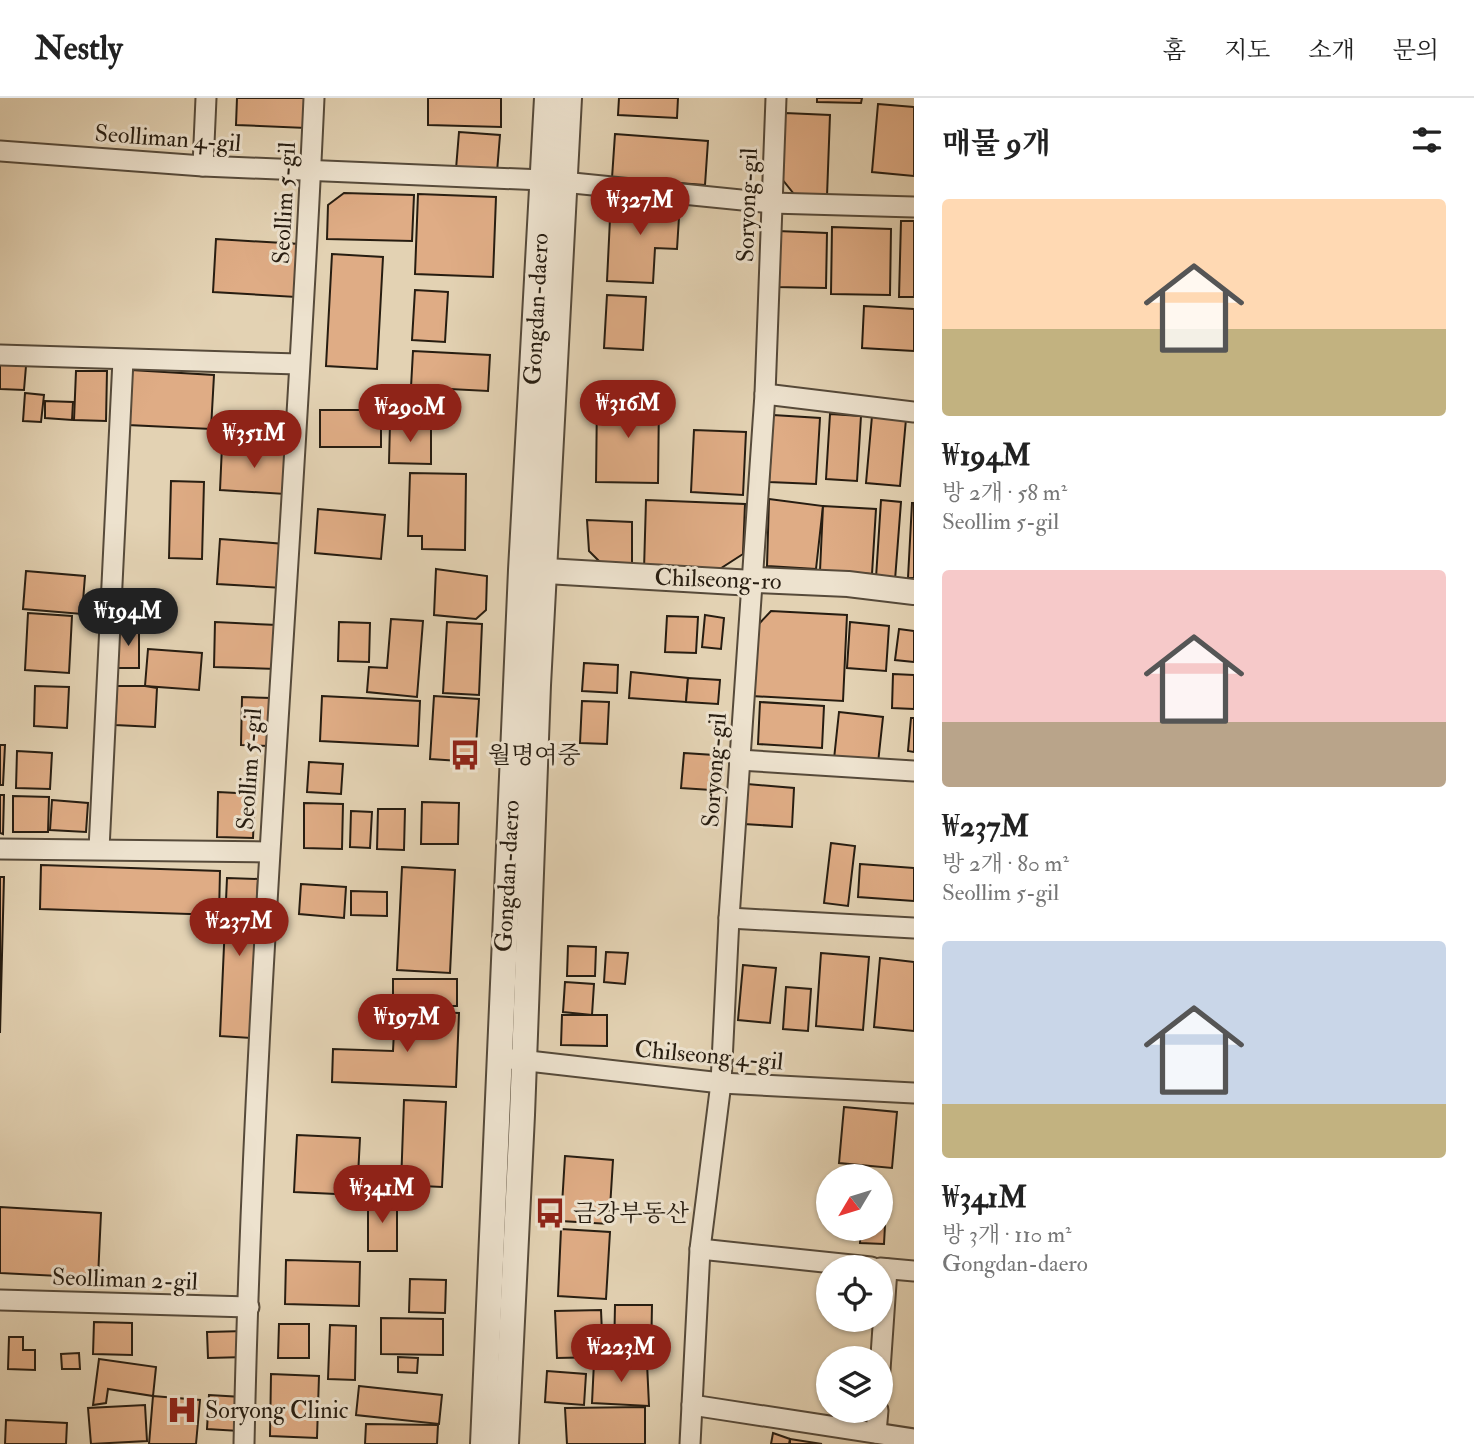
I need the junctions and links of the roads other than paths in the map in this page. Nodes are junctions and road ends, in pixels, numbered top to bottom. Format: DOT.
graph roads {
  1 [pos="206,98"];
  2 [pos="314,98"];
  3 [pos="547,98"];
  4 [pos="569,98"];
  5 [pos="776,98"];
  6 [pos="0,151"];
  7 [pos="203,166"];
  8 [pos="311,171"];
  9 [pos="553,181"];
  10 [pos="771,203"];
  11 [pos="914,207"];
  12 [pos="0,355"];
  13 [pos="123,360"];
  14 [pos="299,364"];
  15 [pos="765,394"];
  16 [pos="914,412"];
  17 [pos="532,571"];
  18 [pos="753,583"];
  19 [pos="914,592"];
  20 [pos="739,760"];
  21 [pos="914,771"];
  22 [pos="0,849"];
  23 [pos="99,849"];
  24 [pos="269,852"];
  25 [pos="729,918"];
  26 [pos="914,928"];
  27 [pos="512,1058"];
  28 [pos="721,1083"];
  29 [pos="914,1093"];
  30 [pos="700,1249"];
  31 [pos="816,1261"];
  32 [pos="893,1269"];
  33 [pos="914,1271"];
  34 [pos="0,1300"];
  35 [pos="248,1307"];
  36 [pos="692,1405"];
  37 [pos="877,1423"];
  38 [pos="876,1433"];
  39 [pos="914,1439"];
  40 [pos="244,1444"];
  41 [pos="483,1444"];
  42 [pos="506,1444"];
  43 [pos="690,1444"];
  1 -- 7 [label="street"];
  2 -- 8 [label="street, Seollim 5-gil"];
  3 -- 9 [label="street, Gongdan-daero"];
  4 -- 9 [label="street, Gongdan-daero"];
  5 -- 10 [label="street, Soryong-gil"];
  6 -- 7 [label="street, Seolliman 4-gil"];
  7 -- 8 [label="street, Seolliman 4-gil"];
  8 -- 9 [label="street, Seolliman 4-gil"];
  8 -- 14 [label="street, Seollim 5-gil"];
  9 -- 10 [label="street, Seolliman 4-gil"];
  9 -- 17 [label="street, Gongdan-daero"];
  10 -- 11 [label="street, Seolliman 4-gil"];
  10 -- 15 [label="street, Soryong-gil"];
  12 -- 13 [label="street"];
  13 -- 14 [label="street"];
  13 -- 23 [label="street"];
  14 -- 24 [label="street, Seollim 5-gil"];
  15 -- 16 [label="street"];
  15 -- 18 [label="street, Soryong-gil"];
  17 -- 18 [label="street, Chilseong-ro"];
  17 -- 27 [label="street, Gongdan-daero"];
  18 -- 19 [label="street, Chilseong-ro"];
  18 -- 20 [label="street, Soryong-gil"];
  20 -- 21 [label="street"];
  20 -- 25 [label="street, Soryong-gil"];
  22 -- 23 [label="street"];
  23 -- 24 [label="street"];
  24 -- 35 [label="street, Seollim 5-gil"];
  25 -- 26 [label="street"];
  25 -- 28 [label="street, Soryong-gil"];
  27 -- 28 [label="street, Chilseong 4-gil"];
  27 -- 41 [label="street, Gongdan-daero"];
  27 -- 42 [label="street, Gongdan-daero"];
  28 -- 29 [label="street, Chilseong 4-gil"];
  28 -- 30 [label="street, Soryong-gil"];
  30 -- 31 [label="street"];
  30 -- 36 [label="street, Soryong-gil"];
  32 -- 33 [label="street"];
  34 -- 35 [label="street, Seolliman 2-gil"];
  35 -- 40 [label="street, Seollim 5-gil"];
  36 -- 38 [label="street"];
  36 -- 43 [label="street, Soryong-gil"];
  37 -- 38 [label="street"];
  38 -- 39 [label="street"];
}
